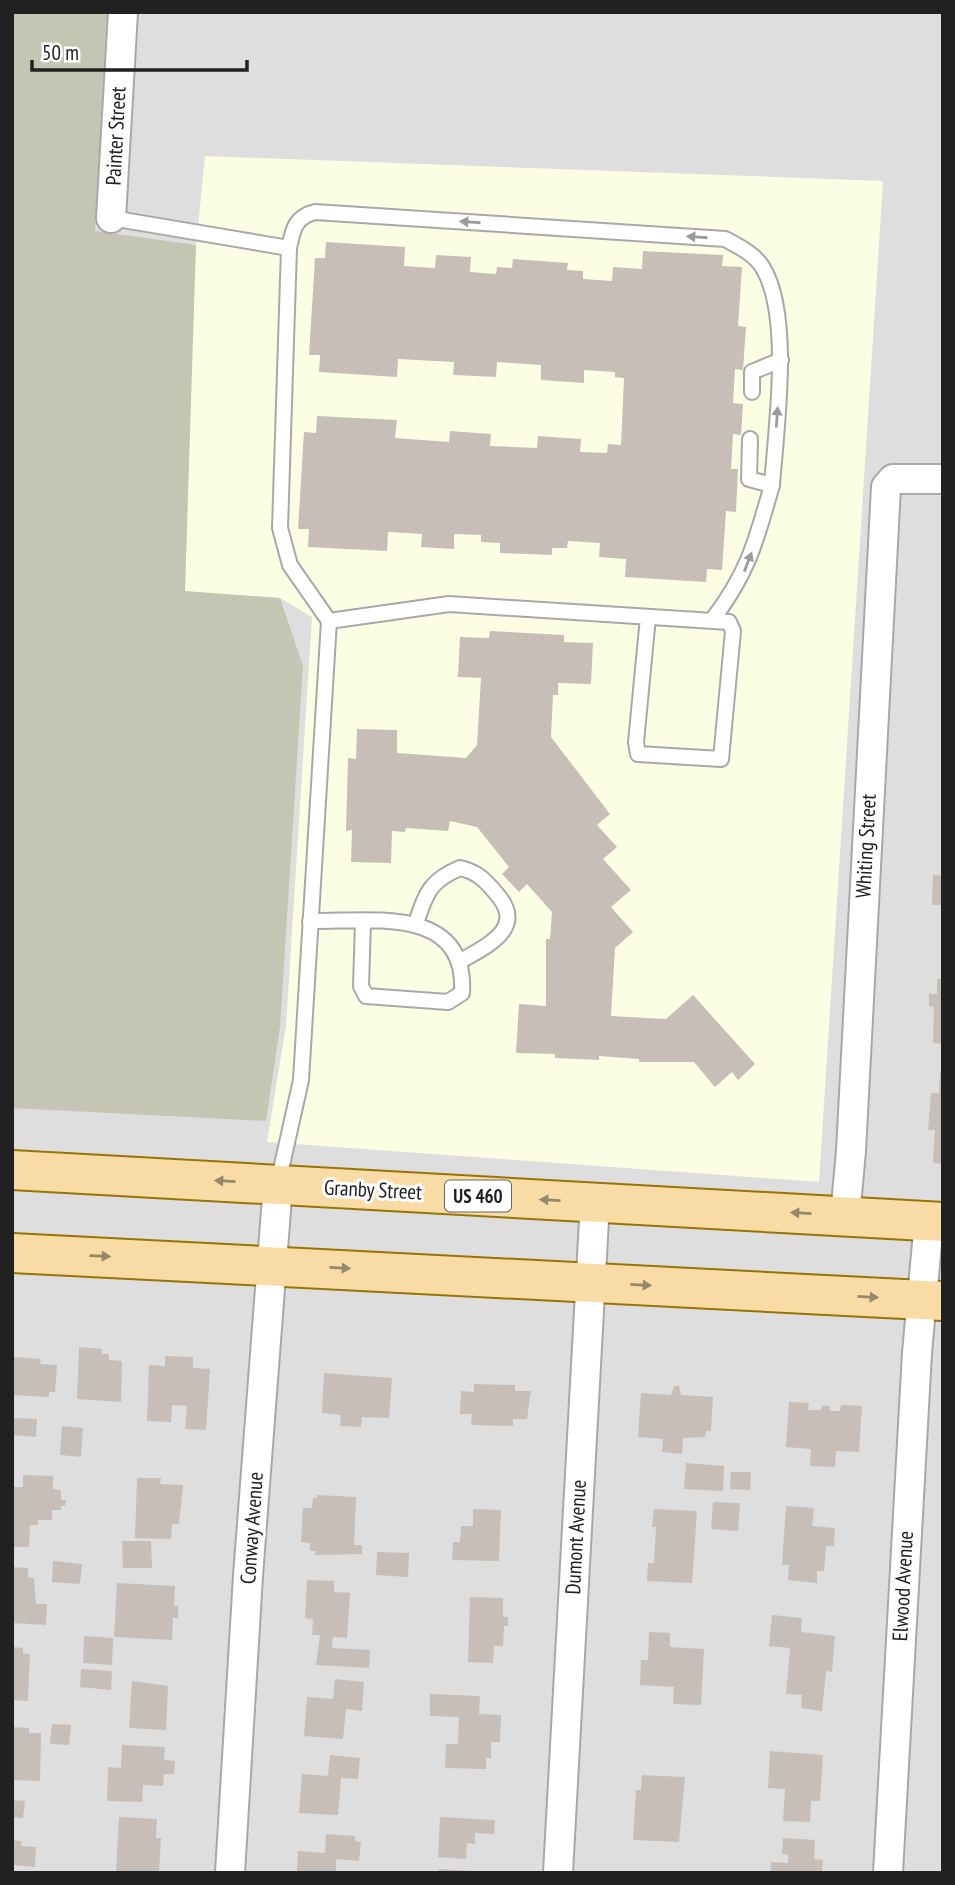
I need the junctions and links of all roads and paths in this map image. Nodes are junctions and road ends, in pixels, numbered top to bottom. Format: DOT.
graph roads {
  1 [pos="123,12"];
  2 [pos="111,218"];
  3 [pos="289,248"];
  4 [pos="781,360"];
  5 [pos="752,392"];
  6 [pos="750,439"];
  7 [pos="943,480"];
  8 [pos="772,485"];
  9 [pos="648,617"];
  10 [pos="713,619"];
  11 [pos="329,621"];
  12 [pos="310,921"];
  13 [pos="363,922"];
  14 [pos="416,923"];
  15 [pos="459,962"];
  16 [pos="12,1170"];
  17 [pos="278,1184"];
  18 [pos="595,1202"];
  19 [pos="845,1216"];
  20 [pos="936,1221"];
  21 [pos="12,1253"];
  22 [pos="272,1265"];
  23 [pos="590,1282"];
  24 [pos="932,1301"];
  25 [pos="230,1873"];
  26 [pos="558,1873"];
  27 [pos="888,1873"];
  1 -- 2 [label="street, Painter Street"];
  2 -- 3 [label="lane"];
  4 -- 3 [label="lane, one-way"];
  3 -- 11 [label="lane"];
  4 -- 5 [label="lane"];
  8 -- 4 [label="lane, one-way"];
  6 -- 8 [label="lane"];
  7 -- 19 [label="street, Whiting Street"];
  10 -- 8 [label="lane, one-way"];
  9 -- 10 [label="lane"];
  9 -- 10 [label="lane"];
  9 -- 11 [label="lane"];
  11 -- 12 [label="lane"];
  12 -- 13 [label="lane"];
  12 -- 17 [label="lane"];
  13 -- 14 [label="lane"];
  13 -- 15 [label="lane"];
  14 -- 15 [label="lane"];
  14 -- 15 [label="lane"];
  17 -- 16 [label="main road, Granby Street / US 460, one-way"];
  18 -- 17 [label="main road, Granby Street / US 460, one-way"];
  17 -- 22 [label="street, Conway Avenue"];
  19 -- 18 [label="main road, Granby Street / US 460, one-way"];
  18 -- 23 [label="street, Dumont Avenue"];
  19 -- 20 [label="main road, Granby Street / US 460"];
  20 -- 24 [label="street"];
  21 -- 22 [label="main road, one-way"];
  22 -- 23 [label="main road, one-way"];
  22 -- 25 [label="street, Conway Avenue"];
  23 -- 24 [label="main road, one-way"];
  23 -- 26 [label="street, Dumont Avenue"];
  24 -- 27 [label="street, Elwood Avenue"];
}
